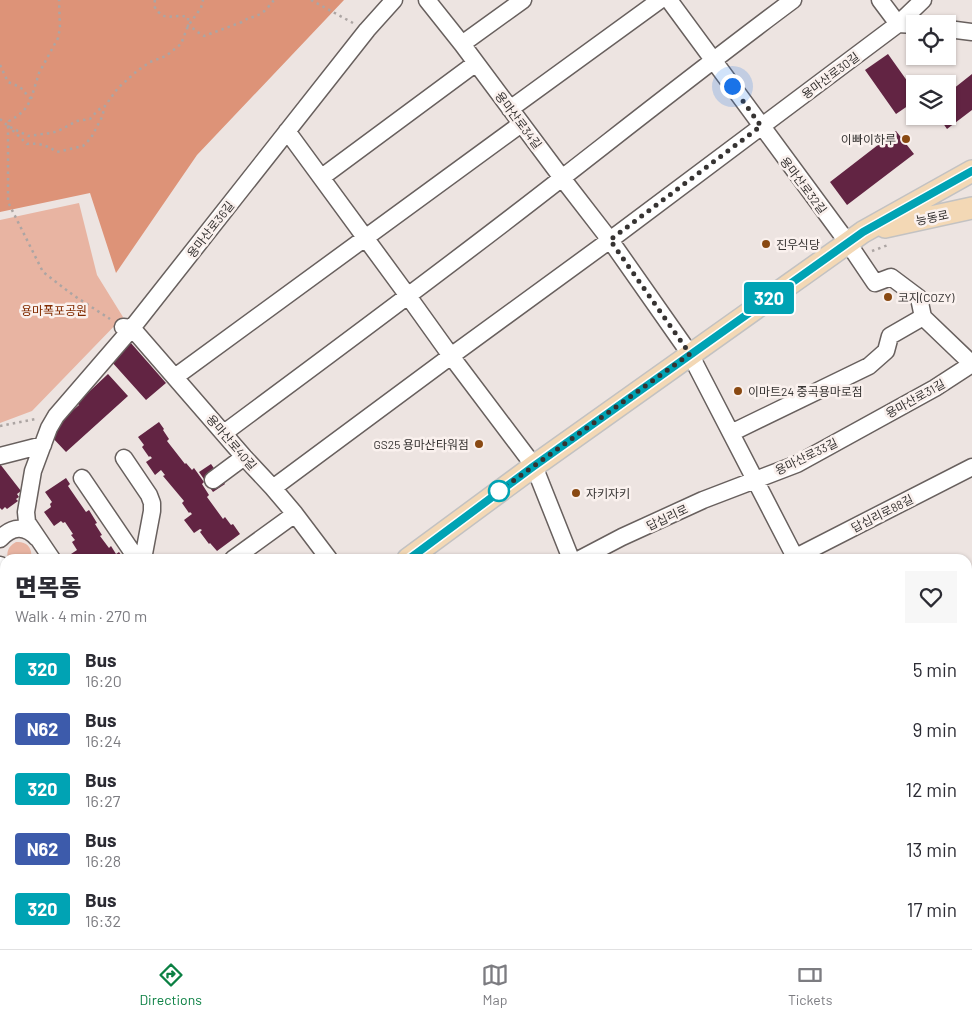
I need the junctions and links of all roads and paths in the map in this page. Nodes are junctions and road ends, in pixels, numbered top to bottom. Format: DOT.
graph roads {
  1 [pos="59,0"];
  2 [pos="155,0"];
  3 [pos="203,0"];
  4 [pos="274,0"];
  5 [pos="311,0"];
  6 [pos="394,0"];
  7 [pos="427,0"];
  8 [pos="523,0"];
  9 [pos="660,0"];
  10 [pos="669,0"];
  11 [pos="793,0"];
  12 [pos="880,0"];
  13 [pos="923,0"];
  14 [pos="898,24"];
  15 [pos="906,25"];
  16 [pos="188,26"];
  17 [pos="367,30"];
  18 [pos="956,30"];
  19 [pos="972,32"];
  20 [pos="462,44"];
  21 [pos="713,60"];
  22 [pos="476,63"];
  23 [pos="0,65"];
  24 [pos="31,99"];
  25 [pos="105,106"];
  26 [pos="510,109"];
  27 [pos="0,119"];
  28 [pos="521,124"];
  29 [pos="8,126"];
  30 [pos="761,126"];
  31 [pos="287,131"];
  32 [pos="972,172"];
  33 [pos="322,177"];
  34 [pos="562,178"];
  35 [pos="972,208"];
  36 [pos="365,237"];
  37 [pos="856,237"];
  38 [pos="610,240"];
  39 [pos="408,296"];
  40 [pos="923,317"];
  41 [pos="128,327"];
  42 [pos="690,354"];
  43 [pos="451,356"];
  44 [pos="972,364"];
  45 [pos="175,377"];
  46 [pos="52,422"];
  47 [pos="0,426"];
  48 [pos="857,430"];
  49 [pos="224,433"];
  50 [pos="731,433"];
  51 [pos="43,445"];
  52 [pos="0,456"];
  53 [pos="244,457"];
  54 [pos="124,458"];
  55 [pos="534,466"];
  56 [pos="972,467"];
  57 [pos="82,478"];
  58 [pos="213,480"];
  59 [pos="755,480"];
  60 [pos="273,488"];
  61 [pos="295,514"];
  62 [pos="0,539"];
  63 [pos="39,540"];
  64 [pos="43,554"];
  65 [pos="49,554"];
  66 [pos="134,554"];
  67 [pos="144,554"];
  68 [pos="240,554"];
  69 [pos="325,554"];
  70 [pos="415,554"];
  71 [pos="569,554"];
  72 [pos="590,554"];
  73 [pos="792,554"];
  74 [pos="802,554"];
  1 -- 24 [label="path"];
  2 -- 16 [label="path"];
  3 -- 16 [label="path"];
  4 -- 16 [label="path"];
  5 -- 17 [label="path"];
  6 -- 17 [label="street, 용마산로36길"];
  7 -- 20 [label="street, 용마산로34길"];
  8 -- 20 [label="street"];
  9 -- 26 [label="street"];
  10 -- 21 [label="street, 용마산로32길"];
  11 -- 21 [label="street"];
  12 -- 14 [label="street"];
  13 -- 14 [label="street, 용마산로30길"];
  14 -- 15 [label="street"];
  14 -- 30 [label="street, 용마산로30길"];
  16 -- 25 [label="path"];
  17 -- 31 [label="street, 용마산로36길"];
  18 -- 19 [label="street"];
  20 -- 22 [label="street, 용마산로34길"];
  21 -- 30 [label="street, 용마산로32길"];
  21 -- 34 [label="street"];
  22 -- 26 [label="street, 용마산로34길"];
  22 -- 33 [label="street"];
  23 -- 24 [label="path"];
  24 -- 29 [label="path"];
  25 -- 29 [label="path"];
  25 -- 29 [label="path"];
  26 -- 28 [label="street, 용마산로34길"];
  27 -- 29 [label="path"];
  28 -- 34 [label="street, 용마산로34길"];
  28 -- 36 [label="street"];
  29 -- 41 [label="path"];
  30 -- 37 [label="street, 용마산로32길"];
  30 -- 38 [label="street"];
  31 -- 33 [label="street"];
  31 -- 41 [label="street, 용마산로36길"];
  32 -- 37 [label="main road"];
  33 -- 36 [label="street"];
  34 -- 38 [label="street, 용마산로34길"];
  34 -- 39 [label="street"];
  35 -- 37 [label="main road, 능동로"];
  36 -- 39 [label="street"];
  36 -- 45 [label="street"];
  37 -- 40 [label="street, 용마산로31길"];
  37 -- 42 [label="main road"];
  38 -- 42 [label="street, 용마산로34길"];
  38 -- 43 [label="street"];
  39 -- 43 [label="street"];
  39 -- 49 [label="street"];
  40 -- 44 [label="street, 용마산로31길"];
  40 -- 50 [label="street"];
  41 -- 45 [label="street, 용마산로40길"];
  41 -- 46 [label="street"];
  42 -- 50 [label="street"];
  42 -- 55 [label="main road"];
  43 -- 55 [label="street"];
  43 -- 60 [label="street"];
  44 -- 48 [label="street, 용마산로31길"];
  45 -- 49 [label="street, 용마산로40길"];
  46 -- 47 [label="path"];
  46 -- 51 [label="street"];
  48 -- 59 [label="street, 용마산로33길"];
  49 -- 53 [label="street, 용마산로40길"];
  50 -- 59 [label="street"];
  51 -- 52 [label="street"];
  51 -- 63 [label="street"];
  53 -- 58 [label="street"];
  53 -- 60 [label="street, 용마산로40길"];
  54 -- 67 [label="street"];
  55 -- 70 [label="main road"];
  55 -- 71 [label="street"];
  56 -- 74 [label="street, 답십리로88길"];
  57 -- 66 [label="street"];
  59 -- 72 [label="street, 답십리로"];
  59 -- 73 [label="street"];
  60 -- 61 [label="street, 용마산로40길"];
  61 -- 68 [label="street"];
  61 -- 69 [label="street, 용마산로40길"];
  62 -- 63 [label="street"];
  63 -- 64 [label="street"];
  63 -- 65 [label="street"];
}
